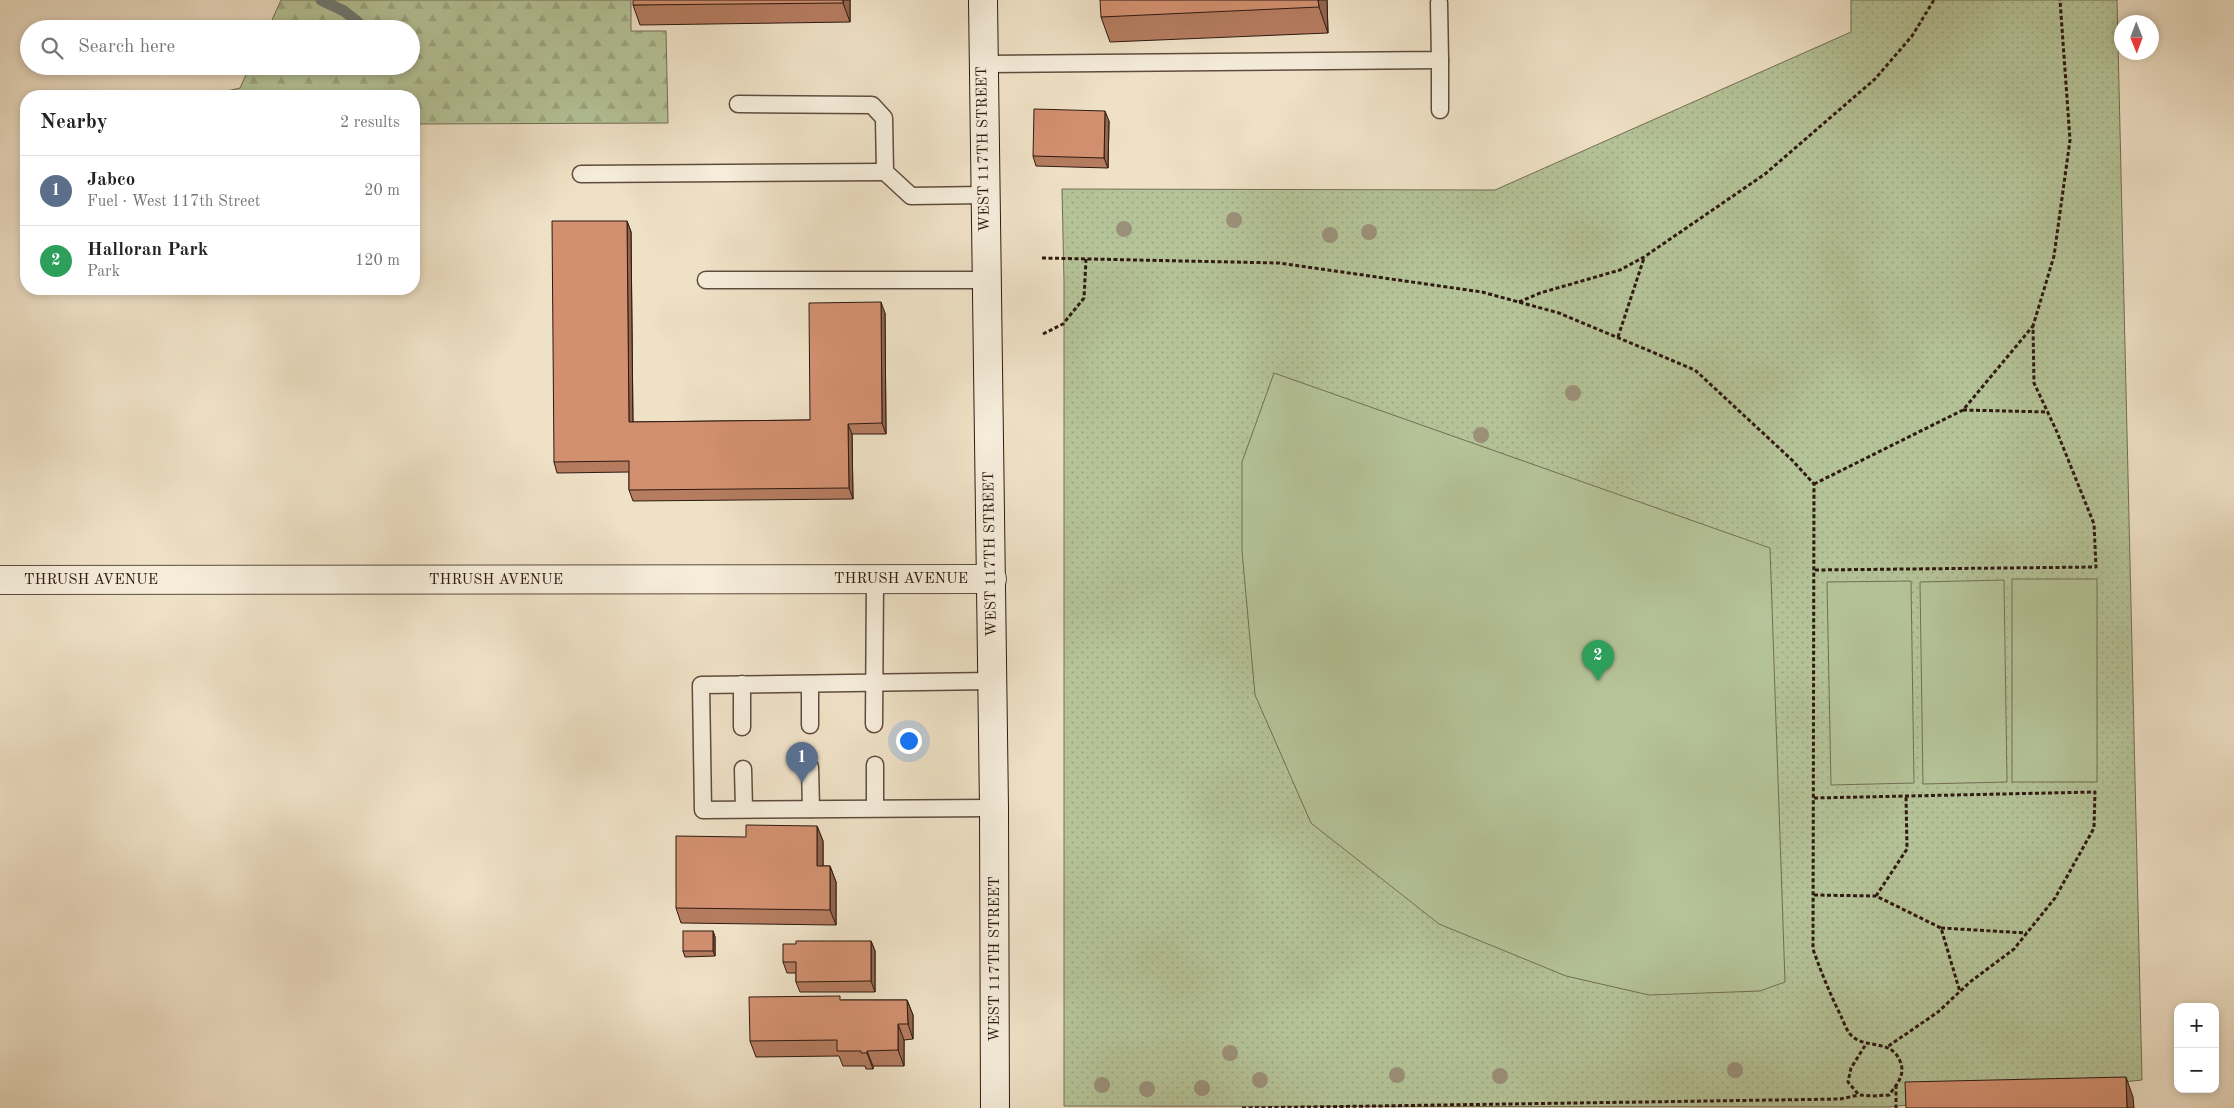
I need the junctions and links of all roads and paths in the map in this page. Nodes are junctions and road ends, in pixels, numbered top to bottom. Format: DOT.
graph roads {
  1 [pos="983,0"];
  2 [pos="1934,0"];
  3 [pos="2060,0"];
  4 [pos="1440,3"];
  5 [pos="1440,60"];
  6 [pos="983,64"];
  7 [pos="738,104"];
  8 [pos="1440,110"];
  9 [pos="885,172"];
  10 [pos="581,174"];
  11 [pos="985,195"];
  12 [pos="1644,257"];
  13 [pos="1042,258"];
  14 [pos="1086,260"];
  15 [pos="706,280"];
  16 [pos="986,280"];
  17 [pos="1519,302"];
  18 [pos="2033,326"];
  19 [pos="1043,334"];
  20 [pos="1618,337"];
  21 [pos="1963,410"];
  22 [pos="2048,412"];
  23 [pos="1814,484"];
  24 [pos="1816,570"];
  25 [pos="0,580"];
  26 [pos="875,580"];
  27 [pos="992,580"];
  28 [pos="992,681"];
  29 [pos="875,683"];
  30 [pos="742,684"];
  31 [pos="810,684"];
  32 [pos="874,724"];
  33 [pos="810,725"];
  34 [pos="742,727"];
  35 [pos="875,765"];
  36 [pos="810,767"];
  37 [pos="743,769"];
  38 [pos="1906,796"];
  39 [pos="1814,798"];
  40 [pos="875,808"];
  41 [pos="994,808"];
  42 [pos="811,809"];
  43 [pos="744,810"];
  44 [pos="1814,895"];
  45 [pos="1876,896"];
  46 [pos="1941,928"];
  47 [pos="2027,933"];
  48 [pos="1960,992"];
  49 [pos="1866,1044"];
  50 [pos="1887,1046"];
  51 [pos="1896,1085"];
  52 [pos="1858,1095"];
  53 [pos="1559,1102"];
  54 [pos="995,1108"];
  55 [pos="1242,1108"];
  56 [pos="1559,1108"];
  57 [pos="1896,1108"];
  1 -- 6 [label="main road, WEST 117TH STREET"];
  2 -- 12 [label="path"];
  3 -- 18 [label="path"];
  4 -- 5 [label="lane"];
  5 -- 6 [label="lane"];
  5 -- 8 [label="lane"];
  6 -- 11 [label="main road, WEST 117TH STREET"];
  7 -- 9 [label="lane"];
  9 -- 10 [label="lane"];
  9 -- 11 [label="lane"];
  11 -- 16 [label="main road, WEST 117TH STREET"];
  12 -- 17 [label="path"];
  12 -- 20 [label="path"];
  13 -- 14 [label="path"];
  14 -- 17 [label="path"];
  14 -- 19 [label="path"];
  15 -- 16 [label="lane"];
  16 -- 27 [label="main road, WEST 117TH STREET"];
  17 -- 20 [label="path"];
  18 -- 21 [label="path"];
  18 -- 22 [label="path"];
  20 -- 23 [label="path"];
  21 -- 22 [label="path"];
  21 -- 23 [label="path"];
  22 -- 24 [label="path"];
  23 -- 24 [label="path"];
  24 -- 39 [label="path"];
  25 -- 26 [label="main road, THRUSH AVENUE"];
  26 -- 27 [label="main road, THRUSH AVENUE"];
  26 -- 29 [label="lane"];
  27 -- 28 [label="main road, WEST 117TH STREET"];
  28 -- 29 [label="lane"];
  28 -- 41 [label="main road, WEST 117TH STREET"];
  29 -- 31 [label="lane"];
  29 -- 32 [label="lane"];
  30 -- 31 [label="lane"];
  30 -- 34 [label="lane"];
  30 -- 43 [label="lane"];
  31 -- 33 [label="lane"];
  35 -- 40 [label="lane"];
  36 -- 42 [label="lane"];
  37 -- 43 [label="lane"];
  38 -- 39 [label="path"];
  38 -- 45 [label="path"];
  38 -- 47 [label="path"];
  39 -- 44 [label="path"];
  40 -- 41 [label="lane"];
  40 -- 42 [label="lane"];
  41 -- 54 [label="main road, WEST 117TH STREET"];
  42 -- 43 [label="lane"];
  44 -- 45 [label="path"];
  44 -- 49 [label="path"];
  45 -- 46 [label="path"];
  46 -- 47 [label="path"];
  46 -- 48 [label="path"];
  47 -- 48 [label="path"];
  48 -- 50 [label="path"];
  49 -- 50 [label="path"];
  49 -- 52 [label="path"];
  50 -- 51 [label="path"];
  51 -- 52 [label="path"];
  51 -- 57 [label="path"];
  52 -- 53 [label="path"];
  53 -- 55 [label="path"];
  53 -- 56 [label="path"];
}
